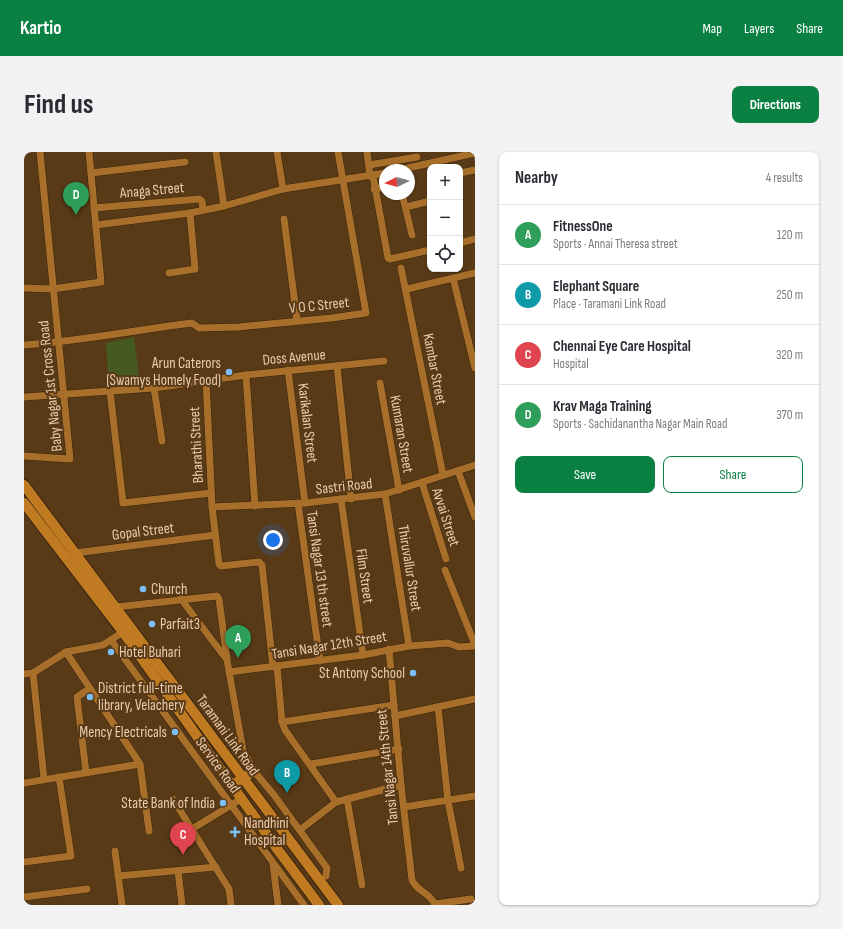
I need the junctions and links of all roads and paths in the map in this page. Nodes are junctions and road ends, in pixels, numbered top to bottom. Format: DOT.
graph roads {
  1 [pos="40,152"];
  2 [pos="89,152"];
  3 [pos="216,152"];
  4 [pos="277,152"];
  5 [pos="338,152"];
  6 [pos="367,152"];
  7 [pos="475,153"];
  8 [pos="416,155"];
  9 [pos="449,159"];
  10 [pos="185,162"];
  11 [pos="450,164"];
  12 [pos="369,165"];
  13 [pos="418,166"];
  14 [pos="415,167"];
  15 [pos="475,170"];
  16 [pos="463,172"];
  17 [pos="91,173"];
  18 [pos="379,174"];
  19 [pos="371,176"];
  20 [pos="343,181"];
  21 [pos="379,188"];
  22 [pos="283,189"];
  23 [pos="374,189"];
  24 [pos="404,200"];
  25 [pos="427,202"];
  26 [pos="224,206"];
  27 [pos="406,207"];
  28 [pos="94,208"];
  29 [pos="203,210"];
  30 [pos="190,212"];
  31 [pos="284,219"];
  32 [pos="96,225"];
  33 [pos="412,235"];
  34 [pos="475,239"];
  35 [pos="463,242"];
  36 [pos="427,251"];
  37 [pos="401,268"];
  38 [pos="169,273"];
  39 [pos="475,273"];
  40 [pos="453,278"];
  41 [pos="24,288"];
  42 [pos="53,289"];
  43 [pos="406,289"];
  44 [pos="297,320"];
  45 [pos="58,342"];
  46 [pos="24,345"];
  47 [pos="384,361"];
  48 [pos="337,366"];
  49 [pos="475,368"];
  50 [pos="288,370"];
  51 [pos="246,375"];
  52 [pos="206,380"];
  53 [pos="380,383"];
  54 [pos="154,388"];
  55 [pos="110,391"];
  56 [pos="64,393"];
  57 [pos="24,397"];
  58 [pos="162,441"];
  59 [pos="24,456"];
  60 [pos="475,466"];
  61 [pos="458,471"];
  62 [pos="443,475"];
  63 [pos="422,483"];
  64 [pos="24,485"];
  65 [pos="399,490"];
  66 [pos="211,493"];
  67 [pos="385,494"];
  68 [pos="340,499"];
  69 [pos="351,499"];
  70 [pos="24,503"];
  71 [pos="302,503"];
  72 [pos="255,506"];
  73 [pos="212,508"];
  74 [pos="475,517"];
  75 [pos="215,535"];
  76 [pos="75,553"];
  77 [pos="446,559"];
  78 [pos="445,570"];
  79 [pos="181,599"];
  80 [pos="116,607"];
  81 [pos="122,632"];
  82 [pos="111,640"];
  83 [pos="475,645"];
  84 [pos="409,646"];
  85 [pos="389,648"];
  86 [pos="66,652"];
  87 [pos="363,656"];
  88 [pos="227,660"];
  89 [pos="320,661"];
  90 [pos="275,666"];
  91 [pos="229,672"];
  92 [pos="33,673"];
  93 [pos="24,674"];
  94 [pos="89,689"];
  95 [pos="475,699"];
  96 [pos="394,705"];
  97 [pos="438,707"];
  98 [pos="395,716"];
  99 [pos="282,722"];
  100 [pos="399,749"];
  101 [pos="140,764"];
  102 [pos="310,764"];
  103 [pos="254,771"];
  104 [pos="86,772"];
  105 [pos="59,777"];
  106 [pos="44,779"];
  107 [pos="242,779"];
  108 [pos="24,783"];
  109 [pos="232,785"];
  110 [pos="401,785"];
  111 [pos="173,799"];
  112 [pos="241,799"];
  113 [pos="347,799"];
  114 [pos="474,799"];
  115 [pos="448,801"];
  116 [pos="260,802"];
  117 [pos="336,802"];
  118 [pos="231,805"];
  119 [pos="404,807"];
  120 [pos="192,829"];
  121 [pos="266,829"];
  122 [pos="300,830"];
  123 [pos="149,831"];
  124 [pos="256,839"];
  125 [pos="115,851"];
  126 [pos="24,862"];
  127 [pos="273,862"];
  128 [pos="216,867"];
  129 [pos="461,868"];
  130 [pos="178,871"];
  131 [pos="118,876"];
  132 [pos="326,876"];
  133 [pos="362,885"];
  134 [pos="87,889"];
  135 [pos="24,897"];
  136 [pos="471,899"];
  137 [pos="122,905"];
  138 [pos="182,905"];
  139 [pos="231,905"];
  140 [pos="278,905"];
  141 [pos="304,905"];
  142 [pos="320,905"];
  143 [pos="327,905"];
  144 [pos="338,905"];
  145 [pos="435,905"];
  1 -- 42 [label="street, Baby Nagar 1st Cross Road"];
  2 -- 17 [label="street"];
  3 -- 26 [label="street"];
  4 -- 22 [label="street"];
  5 -- 20 [label="street"];
  6 -- 12 [label="street"];
  7 -- 9 [label="street"];
  8 -- 12 [label="street"];
  8 -- 13 [label="street"];
  9 -- 11 [label="street"];
  9 -- 13 [label="street"];
  10 -- 17 [label="street"];
  12 -- 19 [label="street"];
  13 -- 14 [label="street"];
  15 -- 16 [label="street"];
  17 -- 28 [label="street"];
  18 -- 19 [label="street"];
  19 -- 20 [label="street"];
  19 -- 23 [label="street"];
  20 -- 22 [label="street"];
  20 -- 44 [label="street, V O C Street"];
  21 -- 23 [label="street"];
  22 -- 26 [label="street"];
  23 -- 36 [label="street"];
  24 -- 27 [label="street"];
  25 -- 27 [label="street"];
  26 -- 29 [label="street"];
  27 -- 33 [label="street"];
  28 -- 29 [label="street, Anaga Street"];
  28 -- 32 [label="street"];
  29 -- 30 [label="street"];
  30 -- 32 [label="street"];
  30 -- 38 [label="street"];
  31 -- 44 [label="street"];
  32 -- 42 [label="street"];
  34 -- 35 [label="street"];
  37 -- 43 [label="street, Kambar Street"];
  39 -- 40 [label="street"];
  40 -- 43 [label="street"];
  40 -- 49 [label="street"];
  41 -- 42 [label="street"];
  42 -- 45 [label="street, Baby Nagar 1st Cross Road"];
  43 -- 62 [label="street, Kambar Street"];
  44 -- 45 [label="street, V O C Street"];
  45 -- 46 [label="street"];
  45 -- 56 [label="street, Baby Nagar 1st Cross Road"];
  47 -- 48 [label="street, Doss Avenue"];
  48 -- 50 [label="street, Doss Avenue"];
  48 -- 69 [label="street"];
  50 -- 51 [label="street, Doss Avenue"];
  50 -- 71 [label="street, Karikalan Street"];
  51 -- 52 [label="street, Doss Avenue"];
  51 -- 72 [label="street"];
  52 -- 54 [label="street, Doss Avenue"];
  52 -- 66 [label="street, Bharathi Street"];
  53 -- 65 [label="street, Kumaran Street"];
  54 -- 55 [label="street, Doss Avenue"];
  54 -- 58 [label="street"];
  55 -- 56 [label="street, Doss Avenue"];
  55 -- 66 [label="street"];
  56 -- 57 [label="street, Doss Avenue"];
  56 -- 59 [label="street, Baby Nagar 1st Cross Road"];
  60 -- 61 [label="street, Sastri Road"];
  61 -- 62 [label="street, Sastri Road"];
  61 -- 74 [label="street"];
  62 -- 63 [label="street, Sastri Road"];
  63 -- 65 [label="street, Sastri Road"];
  63 -- 77 [label="street, Avvai Street"];
  64 -- 76 [label="main road, Taramani Link Road"];
  65 -- 67 [label="street, Sastri Road"];
  66 -- 73 [label="street, Bharathi Street"];
  67 -- 69 [label="street, Sastri Road"];
  67 -- 84 [label="street, Thiruvallur Street"];
  68 -- 69 [label="street, Sastri Road"];
  68 -- 71 [label="street, Sastri Road"];
  68 -- 87 [label="street, Film Street"];
  70 -- 81 [label="main road, Taramani Link Road"];
  71 -- 72 [label="street, Sastri Road"];
  71 -- 89 [label="street, Tansi Nagar 13 th street"];
  72 -- 73 [label="street, Sastri Road"];
  73 -- 75 [label="street, Bharathi Street"];
  75 -- 76 [label="street, Gopal Street"];
  75 -- 90 [label="street, Bharathi Street"];
  76 -- 80 [label="main road, Taramani Link Road"];
  78 -- 83 [label="street, Avvai Street"];
  79 -- 80 [label="street"];
  79 -- 88 [label="street"];
  79 -- 88 [label="street"];
  80 -- 107 [label="main road, Taramani Link Road"];
  81 -- 82 [label="street"];
  81 -- 109 [label="main road, Taramani Link Road"];
  82 -- 86 [label="street"];
  82 -- 118 [label="street, Service Road"];
  83 -- 84 [label="street, Tansi Nagar 12th Street"];
  84 -- 85 [label="street, Tansi Nagar 12th Street"];
  85 -- 87 [label="street, Tansi Nagar 12th Street"];
  85 -- 96 [label="street, Tansi Nagar 14th Street"];
  86 -- 92 [label="street"];
  86 -- 94 [label="street"];
  87 -- 89 [label="street, Tansi Nagar 12th Street"];
  88 -- 91 [label="street"];
  89 -- 90 [label="street, Tansi Nagar 12th Street"];
  90 -- 91 [label="street, Tansi Nagar 12th Street"];
  90 -- 99 [label="street"];
  91 -- 103 [label="street"];
  92 -- 93 [label="street"];
  92 -- 106 [label="street"];
  94 -- 101 [label="street"];
  94 -- 104 [label="street"];
  95 -- 97 [label="street"];
  96 -- 98 [label="street, Tansi Nagar 14th Street"];
  96 -- 99 [label="street"];
  97 -- 98 [label="street"];
  97 -- 115 [label="street"];
  98 -- 100 [label="street, Tansi Nagar 14th Street"];
  99 -- 102 [label="street"];
  100 -- 102 [label="street"];
  100 -- 110 [label="street, Tansi Nagar 14th Street"];
  101 -- 104 [label="street"];
  101 -- 123 [label="street"];
  102 -- 117 [label="street"];
  103 -- 107 [label="main road"];
  103 -- 122 [label="street"];
  104 -- 105 [label="street"];
  105 -- 106 [label="street"];
  105 -- 126 [label="street"];
  106 -- 108 [label="street"];
  107 -- 109 [label="main road"];
  107 -- 116 [label="main road, Taramani Link Road"];
  109 -- 112 [label="main road, Taramani Link Road"];
  110 -- 113 [label="street"];
  110 -- 119 [label="street, Tansi Nagar 14th Street"];
  111 -- 120 [label="street"];
  112 -- 118 [label="street"];
  112 -- 121 [label="main road, Taramani Link Road"];
  113 -- 117 [label="street"];
  113 -- 133 [label="street"];
  114 -- 115 [label="street"];
  115 -- 119 [label="street"];
  115 -- 129 [label="street"];
  116 -- 121 [label="main road"];
  116 -- 144 [label="main road, Taramani Link Road"];
  117 -- 122 [label="street"];
  118 -- 120 [label="street"];
  118 -- 124 [label="street, Service Road"];
  119 -- 145 [label="street, Tansi Nagar 14th Street"];
  120 -- 128 [label="street"];
  121 -- 124 [label="street"];
  121 -- 142 [label="main road, Taramani Link Road"];
  121 -- 143 [label="main road"];
  122 -- 132 [label="street"];
  124 -- 127 [label="street, Service Road"];
  125 -- 131 [label="street"];
  127 -- 140 [label="street"];
  127 -- 141 [label="street, Service Road"];
  128 -- 130 [label="street"];
  128 -- 139 [label="street"];
  130 -- 131 [label="street"];
  130 -- 138 [label="street"];
  131 -- 137 [label="street"];
  134 -- 135 [label="street"];
  136 -- 145 [label="street"];
}
